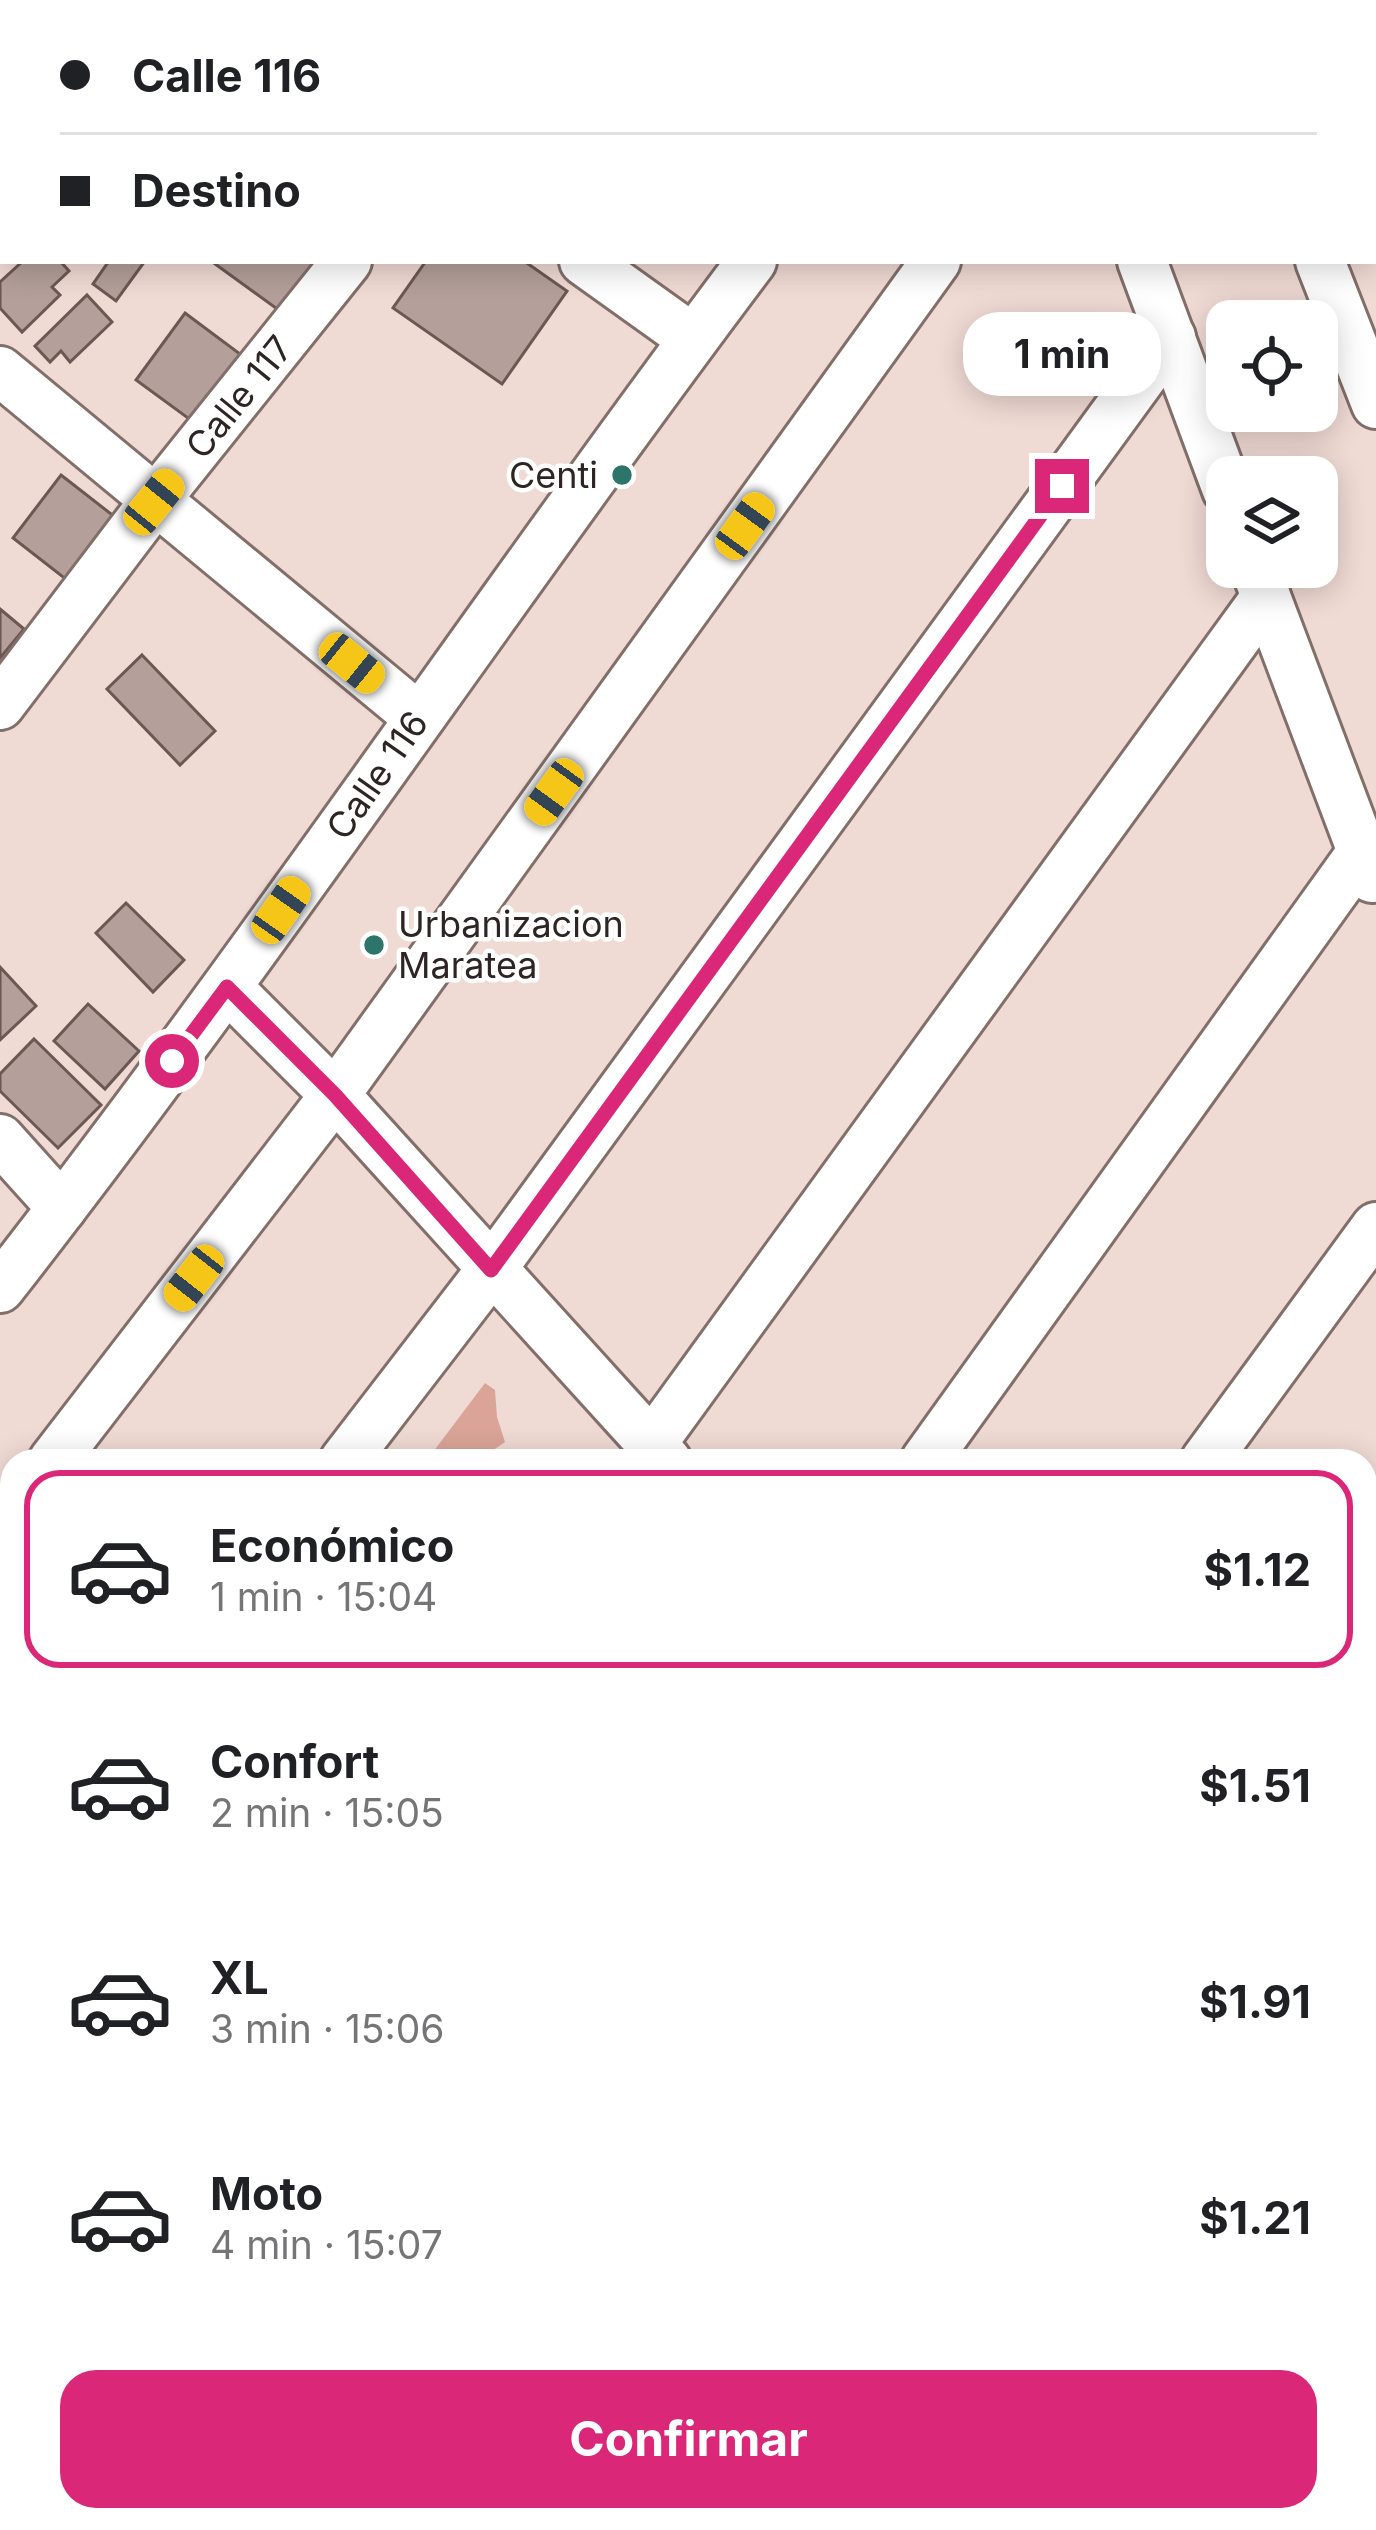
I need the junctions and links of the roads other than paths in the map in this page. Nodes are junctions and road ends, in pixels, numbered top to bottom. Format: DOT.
graph roads {
  1 [pos="345,264"];
  2 [pos="588,264"];
  3 [pos="750,264"];
  4 [pos="934,264"];
  5 [pos="1143,264"];
  6 [pos="1321,264"];
  7 [pos="1171,337"];
  8 [pos="693,339"];
  9 [pos="0,370"];
  10 [pos="1376,404"];
  11 [pos="1215,456"];
  12 [pos="154,502"];
  13 [pos="1257,588"];
  14 [pos="1263,588"];
  15 [pos="0,705"];
  16 [pos="418,716"];
  17 [pos="1369,870"];
  18 [pos="227,987"];
  19 [pos="335,1095"];
  20 [pos="0,1139"];
  21 [pos="62,1208"];
  22 [pos="1376,1228"];
  23 [pos="491,1270"];
  24 [pos="0,1288"];
  25 [pos="62,1449"];
  26 [pos="353,1449"];
  27 [pos="653,1449"];
  28 [pos="661,1449"];
  29 [pos="935,1449"];
  30 [pos="1214,1449"];
  1 -- 12 [label="street, Calle 117"];
  2 -- 8 [label="street"];
  3 -- 8 [label="street, Calle 116"];
  4 -- 19 [label="street"];
  5 -- 7 [label="street"];
  6 -- 10 [label="street"];
  7 -- 11 [label="street"];
  7 -- 23 [label="street"];
  8 -- 16 [label="street, Calle 116"];
  9 -- 12 [label="street"];
  12 -- 15 [label="street, Calle 117"];
  12 -- 16 [label="street"];
  13 -- 28 [label="street"];
  14 -- 17 [label="street"];
  16 -- 18 [label="street, Calle 116"];
  17 -- 29 [label="street"];
  18 -- 19 [label="street"];
  18 -- 21 [label="street, Calle 116"];
  19 -- 23 [label="street"];
  19 -- 25 [label="street"];
  20 -- 21 [label="street"];
  21 -- 24 [label="street, Calle 116"];
  22 -- 30 [label="street"];
  23 -- 26 [label="street"];
  23 -- 27 [label="street"];
}
